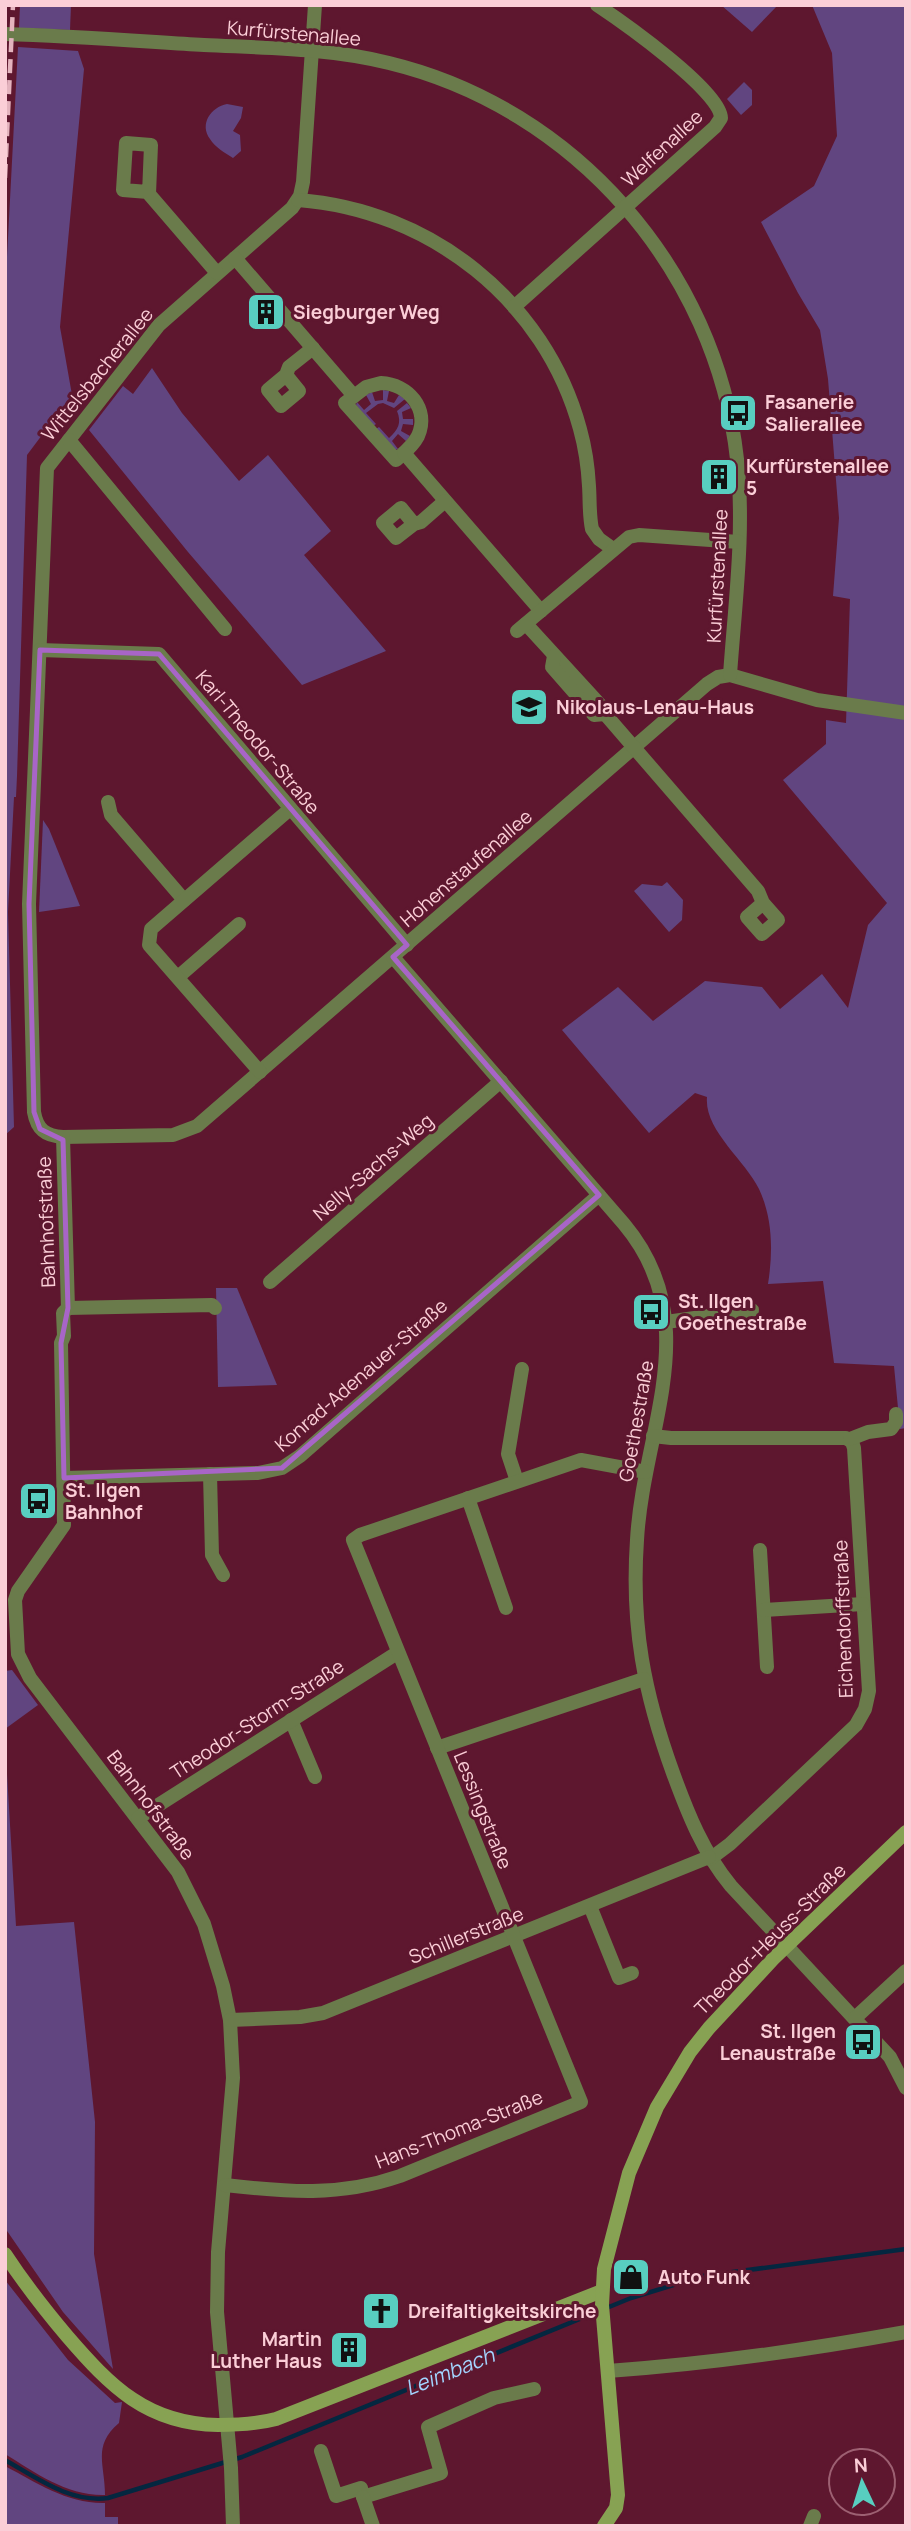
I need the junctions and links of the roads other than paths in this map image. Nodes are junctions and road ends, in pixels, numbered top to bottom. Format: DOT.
graph roads {
  1 [pos="315,5"];
  2 [pos="597,5"];
  3 [pos="6,34"];
  4 [pos="313,51"];
  5 [pos="148,192"];
  6 [pos="298,200"];
  7 [pos="627,207"];
  8 [pos="235,258"];
  9 [pos="218,273"];
  10 [pos="514,307"];
  11 [pos="313,348"];
  12 [pos="286,375"];
  13 [pos="354,396"];
  14 [pos="69,440"];
  15 [pos="404,453"];
  16 [pos="445,501"];
  17 [pos="414,524"];
  18 [pos="739,542"];
  19 [pos="613,549"];
  20 [pos="541,611"];
  21 [pos="225,629"];
  22 [pos="40,650"];
  23 [pos="730,674"];
  24 [pos="906,713"];
  25 [pos="634,747"];
  26 [pos="108,802"];
  27 [pos="290,809"];
  28 [pos="184,900"];
  29 [pos="763,903"];
  30 [pos="239,924"];
  31 [pos="407,945"];
  32 [pos="393,957"];
  33 [pos="178,977"];
  34 [pos="261,1072"];
  35 [pos="501,1082"];
  36 [pos="63,1137"];
  37 [pos="599,1195"];
  38 [pos="270,1282"];
  39 [pos="68,1307"];
  40 [pos="215,1308"];
  41 [pos="752,1310"];
  42 [pos="666,1322"];
  43 [pos="522,1369"];
  44 [pos="896,1414"];
  45 [pos="653,1436"];
  46 [pos="850,1439"];
  47 [pos="646,1472"];
  48 [pos="210,1474"];
  49 [pos="64,1478"];
  50 [pos="517,1482"];
  51 [pos="468,1498"];
  52 [pos="760,1550"];
  53 [pos="223,1575"];
  54 [pos="863,1604"];
  55 [pos="506,1608"];
  56 [pos="764,1610"];
  57 [pos="397,1653"];
  58 [pos="766,1667"];
  59 [pos="644,1679"];
  60 [pos="290,1720"];
  61 [pos="437,1748"];
  62 [pos="315,1777"];
  63 [pos="138,1818"];
  64 [pos="906,1832"];
  65 [pos="710,1858"];
  66 [pos="590,1906"];
  67 [pos="514,1937"];
  68 [pos="786,1946"];
  69 [pos="906,1971"];
  70 [pos="632,1972"];
  71 [pos="855,2018"];
  72 [pos="230,2020"];
  73 [pos="906,2088"];
  74 [pos="581,2102"];
  75 [pos="225,2185"];
  76 [pos="7,2258"];
  77 [pos="602,2298"];
  78 [pos="906,2332"];
  79 [pos="608,2371"];
  80 [pos="534,2389"];
  81 [pos="226,2425"];
  82 [pos="321,2451"];
  83 [pos="363,2497"];
  84 [pos="233,2526"];
  85 [pos="373,2526"];
  86 [pos="604,2526"];
  1 -- 4 [label="street"];
  2 -- 7 [label="street, Welfenallee"];
  3 -- 4 [label="street, Kurfürstenallee"];
  4 -- 6 [label="street"];
  4 -- 7 [label="street, Kurfürstenallee"];
  5 -- 9 [label="street"];
  6 -- 8 [label="street, Wittelsbacherallee"];
  6 -- 10 [label="street"];
  7 -- 10 [label="street"];
  7 -- 18 [label="street, Kurfürstenallee"];
  8 -- 9 [label="street, Wittelsbacherallee"];
  8 -- 11 [label="street"];
  9 -- 14 [label="street, Wittelsbacherallee"];
  10 -- 19 [label="street"];
  11 -- 12 [label="street"];
  11 -- 13 [label="street"];
  13 -- 15 [label="street"];
  13 -- 15 [label="street"];
  14 -- 21 [label="street"];
  14 -- 22 [label="street, Wittelsbacherallee"];
  15 -- 16 [label="street"];
  16 -- 17 [label="street"];
  16 -- 20 [label="street"];
  18 -- 19 [label="street"];
  18 -- 23 [label="street, Kurfürstenallee"];
  19 -- 20 [label="street"];
  20 -- 25 [label="street"];
  22 -- 27 [label="street, Karl-Theodor-Straße"];
  22 -- 36 [label="street, Wittelsbacherallee"];
  23 -- 24 [label="street"];
  23 -- 25 [label="street, Hohenstaufenallee"];
  25 -- 29 [label="street"];
  25 -- 31 [label="street, Hohenstaufenallee"];
  26 -- 28 [label="street"];
  27 -- 28 [label="street"];
  27 -- 31 [label="street, Karl-Theodor-Straße"];
  28 -- 33 [label="street"];
  30 -- 33 [label="street"];
  31 -- 32 [label="street, Hohenstaufenallee"];
  32 -- 34 [label="street, Hohenstaufenallee"];
  32 -- 35 [label="street, Goethestraße"];
  33 -- 34 [label="street"];
  34 -- 36 [label="street, Hohenstaufenallee"];
  35 -- 37 [label="street, Goethestraße"];
  35 -- 38 [label="street, Nelly-Sachs-Weg"];
  36 -- 39 [label="street, Bahnhofstraße"];
  37 -- 42 [label="street, Goethestraße"];
  37 -- 48 [label="street, Konrad-Adenauer-Straße"];
  39 -- 40 [label="street"];
  39 -- 49 [label="street, Bahnhofstraße"];
  41 -- 42 [label="street"];
  42 -- 45 [label="street, Goethestraße"];
  43 -- 50 [label="street"];
  44 -- 46 [label="street"];
  45 -- 46 [label="street"];
  45 -- 47 [label="street, Goethestraße"];
  46 -- 54 [label="street, Eichendorffstraße"];
  47 -- 50 [label="street"];
  47 -- 59 [label="street, Goethestraße"];
  48 -- 49 [label="street, Konrad-Adenauer-Straße"];
  48 -- 53 [label="street"];
  49 -- 63 [label="street, Bahnhofstraße"];
  50 -- 51 [label="street"];
  51 -- 55 [label="street"];
  51 -- 57 [label="street, Lessingstraße"];
  52 -- 56 [label="street"];
  54 -- 56 [label="street"];
  54 -- 65 [label="street, Eichendorffstraße"];
  56 -- 58 [label="street"];
  57 -- 60 [label="street, Theodor-Storm-Straße"];
  57 -- 61 [label="street, Lessingstraße"];
  59 -- 61 [label="street"];
  59 -- 65 [label="street, Goethestraße"];
  60 -- 62 [label="street"];
  60 -- 63 [label="street, Theodor-Storm-Straße"];
  61 -- 67 [label="street, Lessingstraße"];
  63 -- 72 [label="street, Bahnhofstraße"];
  64 -- 68 [label="street, Theodor-Heuss-Straße"];
  65 -- 66 [label="street, Schillerstraße"];
  65 -- 68 [label="street, Goethestraße"];
  66 -- 67 [label="street, Schillerstraße"];
  66 -- 70 [label="street"];
  67 -- 72 [label="street, Schillerstraße"];
  67 -- 74 [label="street, Lessingstraße"];
  68 -- 71 [label="street, Goethestraße"];
  68 -- 77 [label="street, Theodor-Heuss-Straße"];
  69 -- 71 [label="street"];
  71 -- 73 [label="street, Goethestraße"];
  72 -- 75 [label="street, Bahnhofstraße"];
  74 -- 75 [label="street, Hans-Thoma-Straße"];
  75 -- 81 [label="street, Bahnhofstraße"];
  76 -- 81 [label="street"];
  77 -- 79 [label="street, Theodor-Heuss-Straße"];
  77 -- 81 [label="street"];
  78 -- 79 [label="street"];
  79 -- 86 [label="street, Theodor-Heuss-Straße"];
  80 -- 83 [label="street"];
  81 -- 84 [label="street, Bahnhofstraße"];
  82 -- 83 [label="street"];
  83 -- 85 [label="street"];
}
